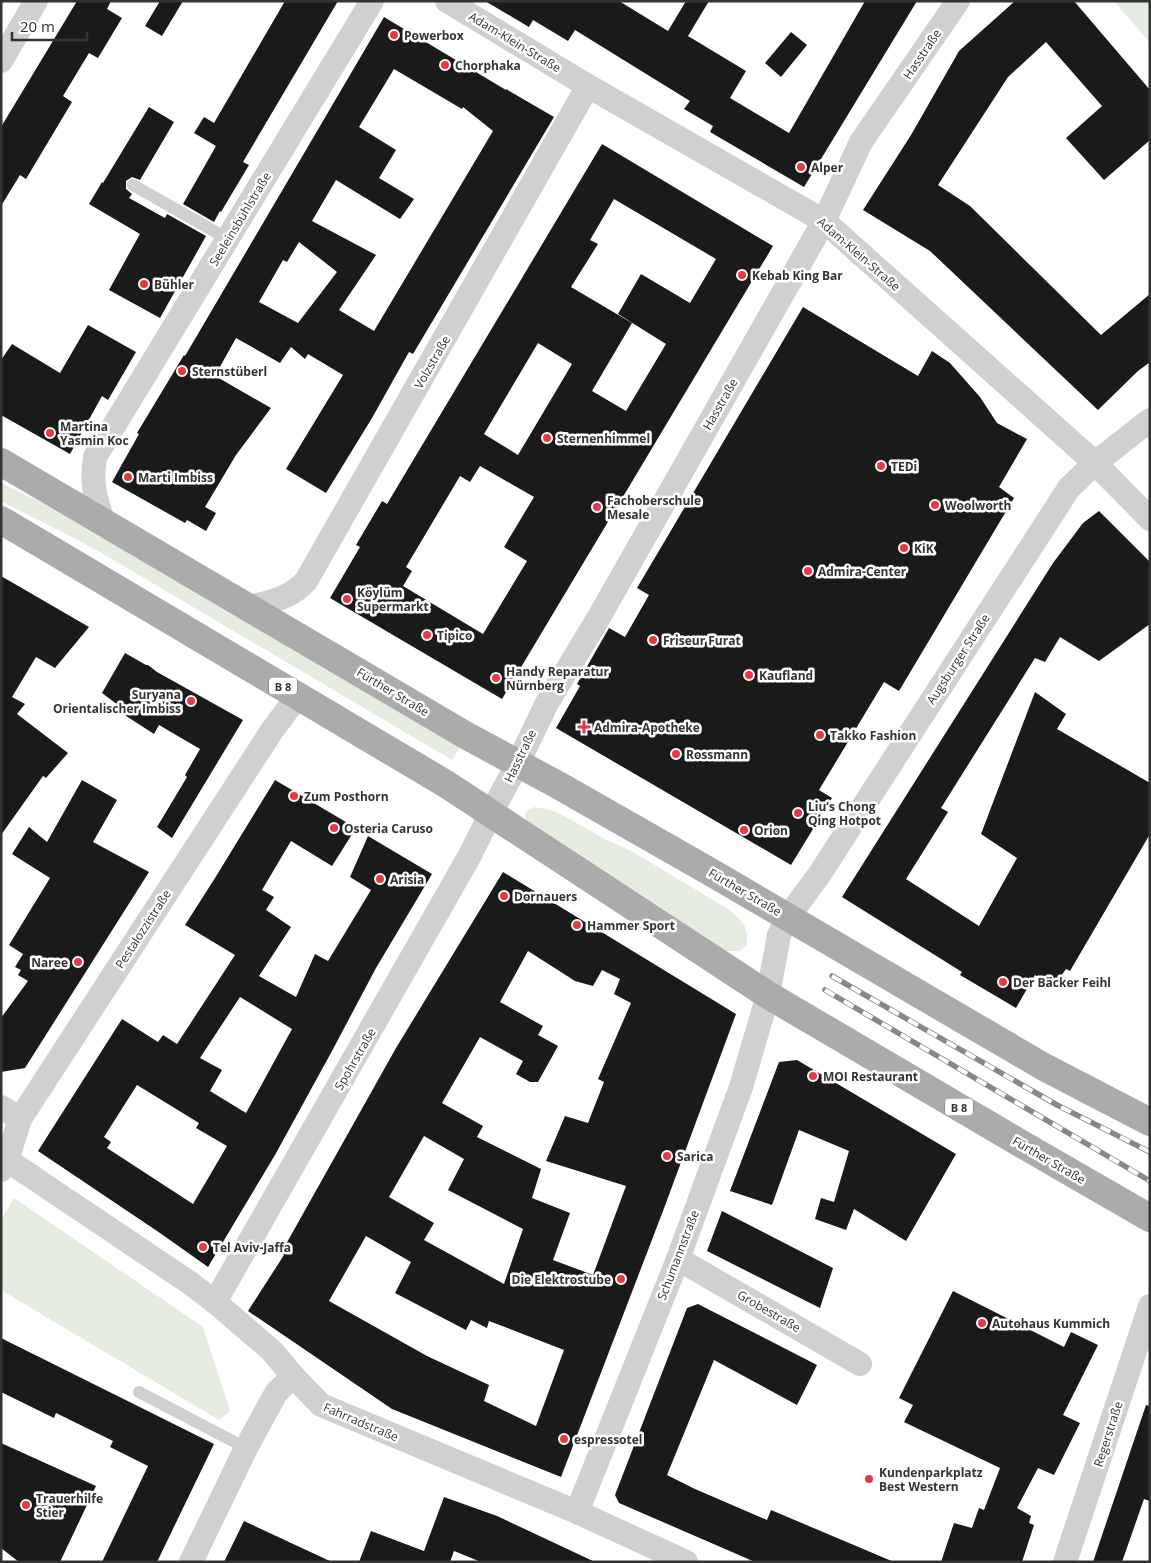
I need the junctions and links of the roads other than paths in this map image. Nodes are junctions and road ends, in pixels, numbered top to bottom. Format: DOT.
graph roads {
  1 [pos="36,1"];
  2 [pos="372,1"];
  3 [pos="448,1"];
  4 [pos="958,1"];
  5 [pos="1,61"];
  6 [pos="588,86"];
  7 [pos="133,186"];
  8 [pos="824,221"];
  9 [pos="228,239"];
  10 [pos="1150,420"];
  11 [pos="1,462"];
  12 [pos="1095,463"];
  13 [pos="1150,519"];
  14 [pos="1,520"];
  15 [pos="103,521"];
  16 [pos="249,607"];
  17 [pos="298,696"];
  18 [pos="518,764"];
  19 [pos="491,813"];
  20 [pos="788,917"];
  21 [pos="768,995"];
  22 [pos="10,1113"];
  23 [pos="1150,1122"];
  24 [pos="4,1165"];
  25 [pos="1150,1218"];
  26 [pos="678,1259"];
  27 [pos="215,1302"];
  28 [pos="1150,1306"];
  29 [pos="860,1364"];
  30 [pos="293,1376"];
  31 [pos="139,1392"];
  32 [pos="246,1448"];
  33 [pos="577,1512"];
  34 [pos="191,1562"];
  35 [pos="686,1562"];
  36 [pos="1065,1562"];
  1 -- 5 [label="street"];
  2 -- 9 [label="street, Seeleinsbühlstraße"];
  3 -- 6 [label="street, Adam-Klein-Straße"];
  4 -- 8 [label="street, Hasstraße"];
  6 -- 8 [label="street, Adam-Klein-Straße"];
  6 -- 16 [label="street, Volzstraße"];
  7 -- 9 [label="lane"];
  8 -- 12 [label="street, Adam-Klein-Straße"];
  8 -- 18 [label="street, Hasstraße"];
  9 -- 15 [label="street, Seeleinsbühlstraße"];
  10 -- 12 [label="street, Augsburger Straße"];
  11 -- 15 [label="main road, Fürther Straße"];
  12 -- 13 [label="street, Adam-Klein-Straße"];
  12 -- 20 [label="street, Augsburger Straße"];
  14 -- 17 [label="main road, Fürther Straße / B 8"];
  15 -- 16 [label="main road, Fürther Straße"];
  16 -- 18 [label="main road, Fürther Straße"];
  17 -- 19 [label="main road, Fürther Straße / B 8"];
  17 -- 22 [label="street, Pestalozzistraße"];
  18 -- 19 [label="street, Hasstraße"];
  18 -- 20 [label="main road, Fürther Straße"];
  19 -- 21 [label="main road, Fürther Straße / B 8"];
  19 -- 27 [label="street, Spohrstraße"];
  20 -- 21 [label="street, Fürther Straße"];
  20 -- 23 [label="main road, Fürther Straße"];
  21 -- 25 [label="main road, Fürther Straße / B 8"];
  21 -- 26 [label="street, Schumannstraße"];
  22 -- 24 [label="street, Pestalozzistraße"];
  24 -- 27 [label="street, Fahrradstraße"];
  26 -- 29 [label="street, Grobestraße"];
  26 -- 33 [label="street, Schumannstraße"];
  27 -- 30 [label="street, Fahrradstraße"];
  28 -- 36 [label="street, Regerstraße"];
  30 -- 32 [label="street"];
  30 -- 33 [label="street, Fahrradstraße"];
  31 -- 32 [label="lane"];
  32 -- 34 [label="street"];
  33 -- 35 [label="street, Fahrradstraße"];
}
